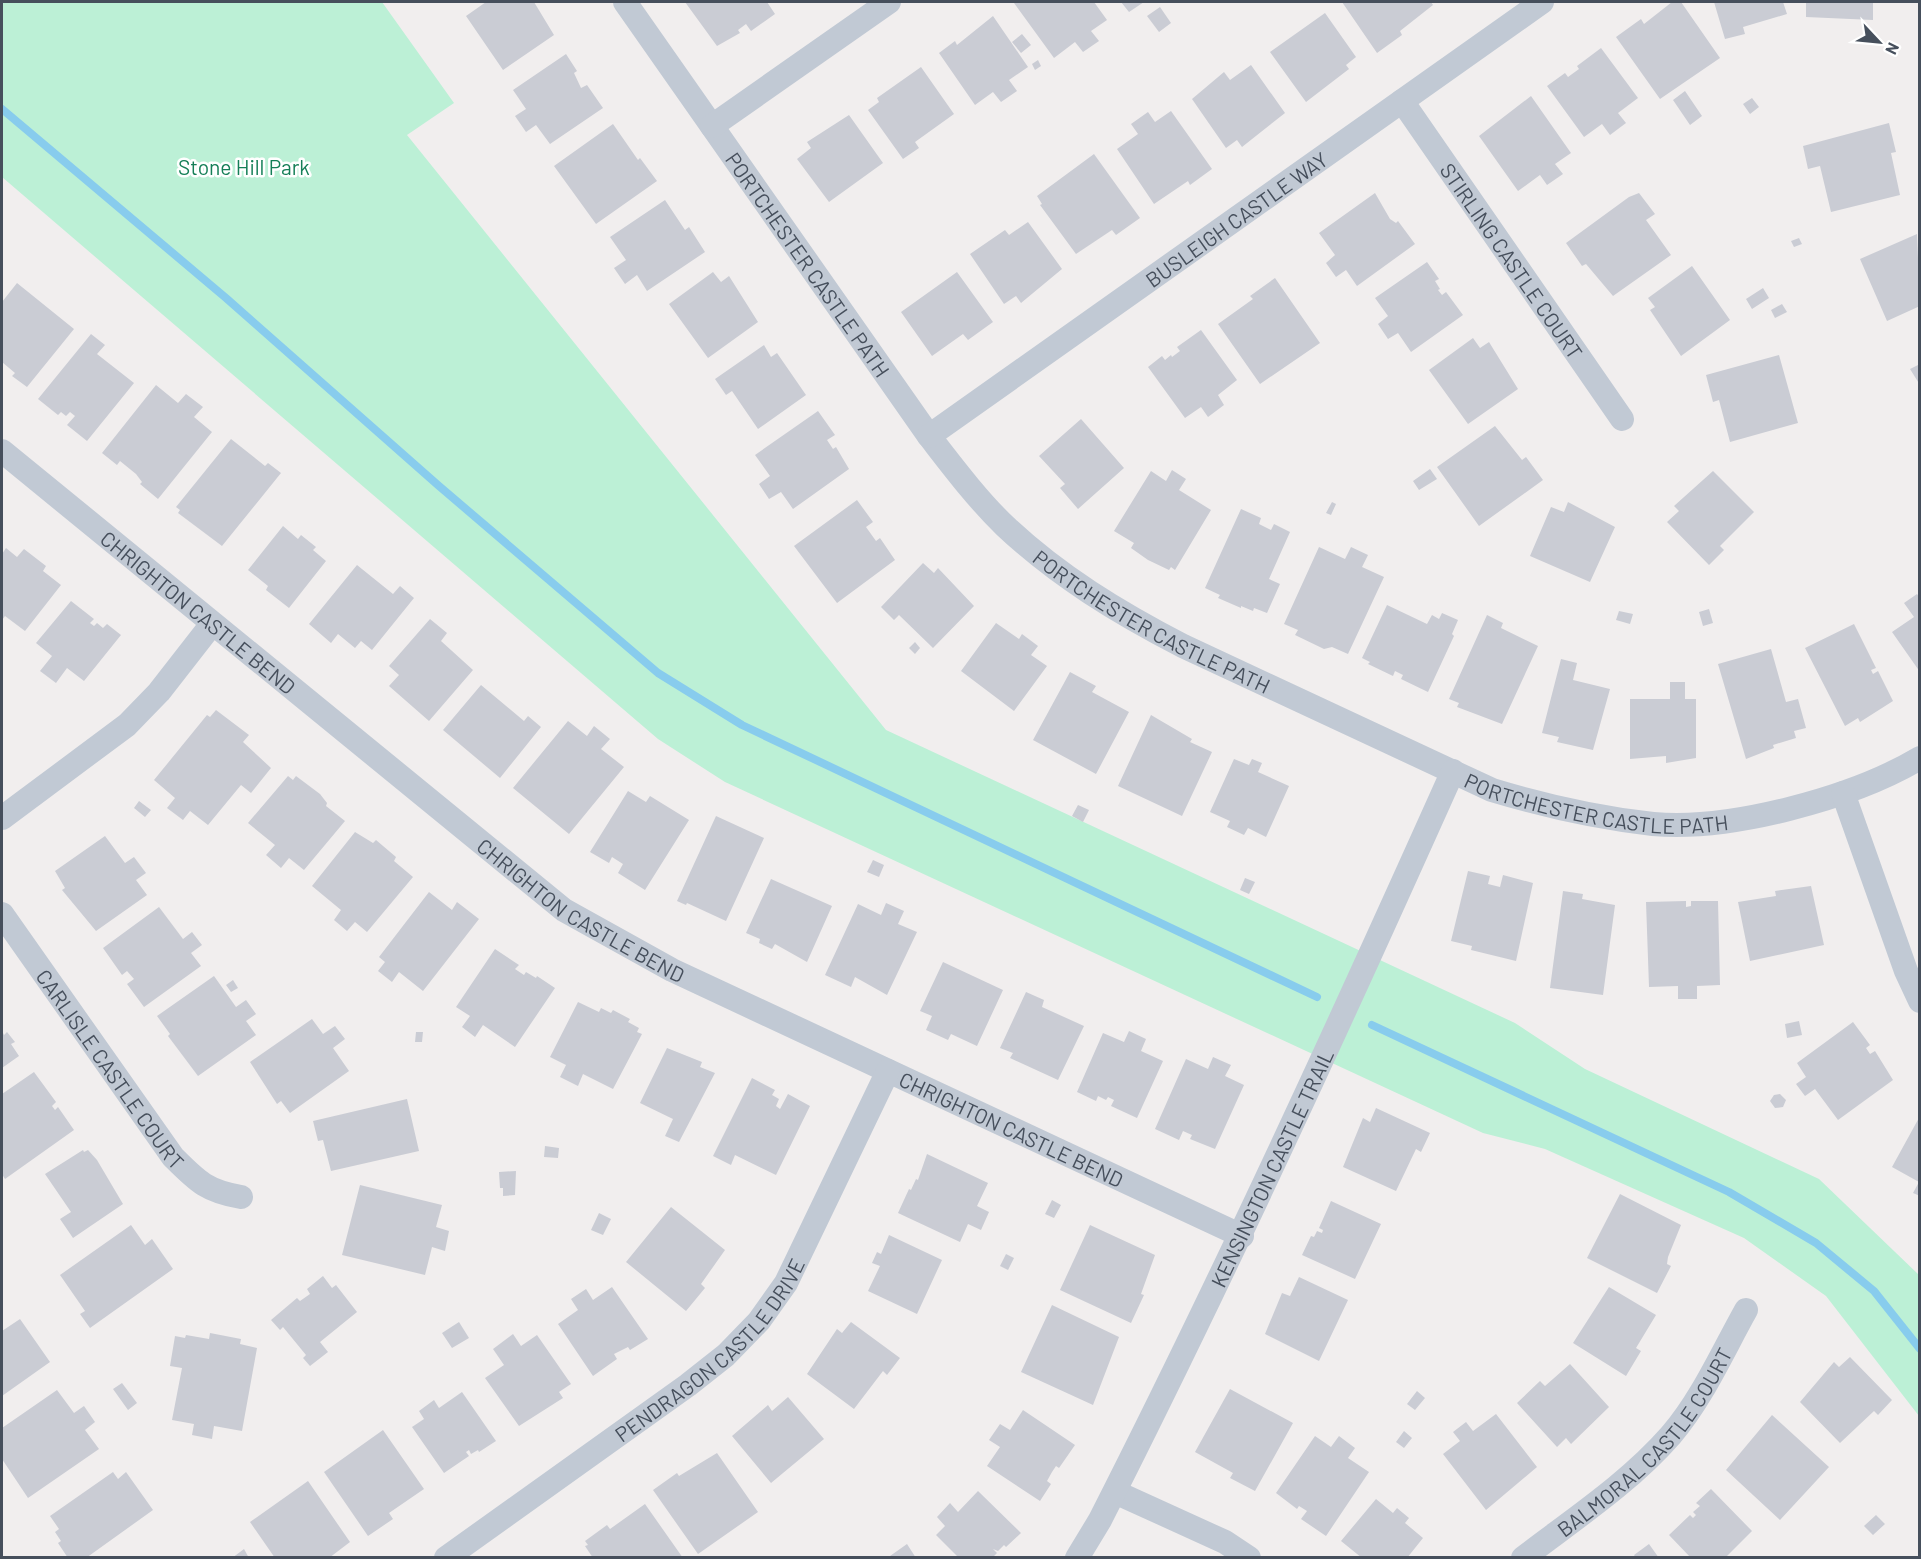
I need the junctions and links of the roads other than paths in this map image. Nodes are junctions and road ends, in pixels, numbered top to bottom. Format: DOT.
graph roads {
  1 [pos="625,2"];
  2 [pos="889,2"];
  3 [pos="1542,2"];
  4 [pos="1402,101"];
  5 [pos="712,126"];
  6 [pos="1622,419"];
  7 [pos="929,436"];
  8 [pos="2,451"];
  9 [pos="212,624"];
  10 [pos="1920,758"];
  11 [pos="1453,771"];
  12 [pos="1843,793"];
  13 [pos="2,818"];
  14 [pos="2,914"];
  15 [pos="1920,1001"];
  16 [pos="888,1071"];
  17 [pos="241,1197"];
  18 [pos="1242,1236"];
  19 [pos="1746,1310"];
  20 [pos="1115,1492"];
  21 [pos="446,1557"];
  22 [pos="1077,1557"];
  23 [pos="1249,1557"];
  24 [pos="1523,1557"];
  1 -- 5 [label="street, PORTCHESTER CASTLE PATH"];
  2 -- 5 [label="street"];
  3 -- 4 [label="street, BUSLEIGH CASTLE WAY"];
  4 -- 6 [label="street, STIRLING CASTLE COURT"];
  4 -- 7 [label="street, BUSLEIGH CASTLE WAY"];
  5 -- 7 [label="street, PORTCHESTER CASTLE PATH"];
  7 -- 11 [label="street, PORTCHESTER CASTLE PATH"];
  8 -- 9 [label="street, CHRIGHTON CASTLE BEND"];
  9 -- 13 [label="street"];
  9 -- 16 [label="street, CHRIGHTON CASTLE BEND"];
  10 -- 12 [label="street, PORTCHESTER CASTLE PATH"];
  11 -- 12 [label="street, PORTCHESTER CASTLE PATH"];
  11 -- 18 [label="street, KENSINGTON CASTLE TRAIL"];
  12 -- 15 [label="street"];
  14 -- 17 [label="street, CARLISLE CASTLE COURT"];
  16 -- 18 [label="street, CHRIGHTON CASTLE BEND"];
  16 -- 21 [label="street, PENDRAGON CASTLE DRIVE"];
  18 -- 20 [label="street, KENSINGTON CASTLE TRAIL"];
  19 -- 24 [label="street, BALMORAL CASTLE COURT"];
  20 -- 22 [label="street, KENSINGTON CASTLE TRAIL"];
  20 -- 23 [label="street"];
}
